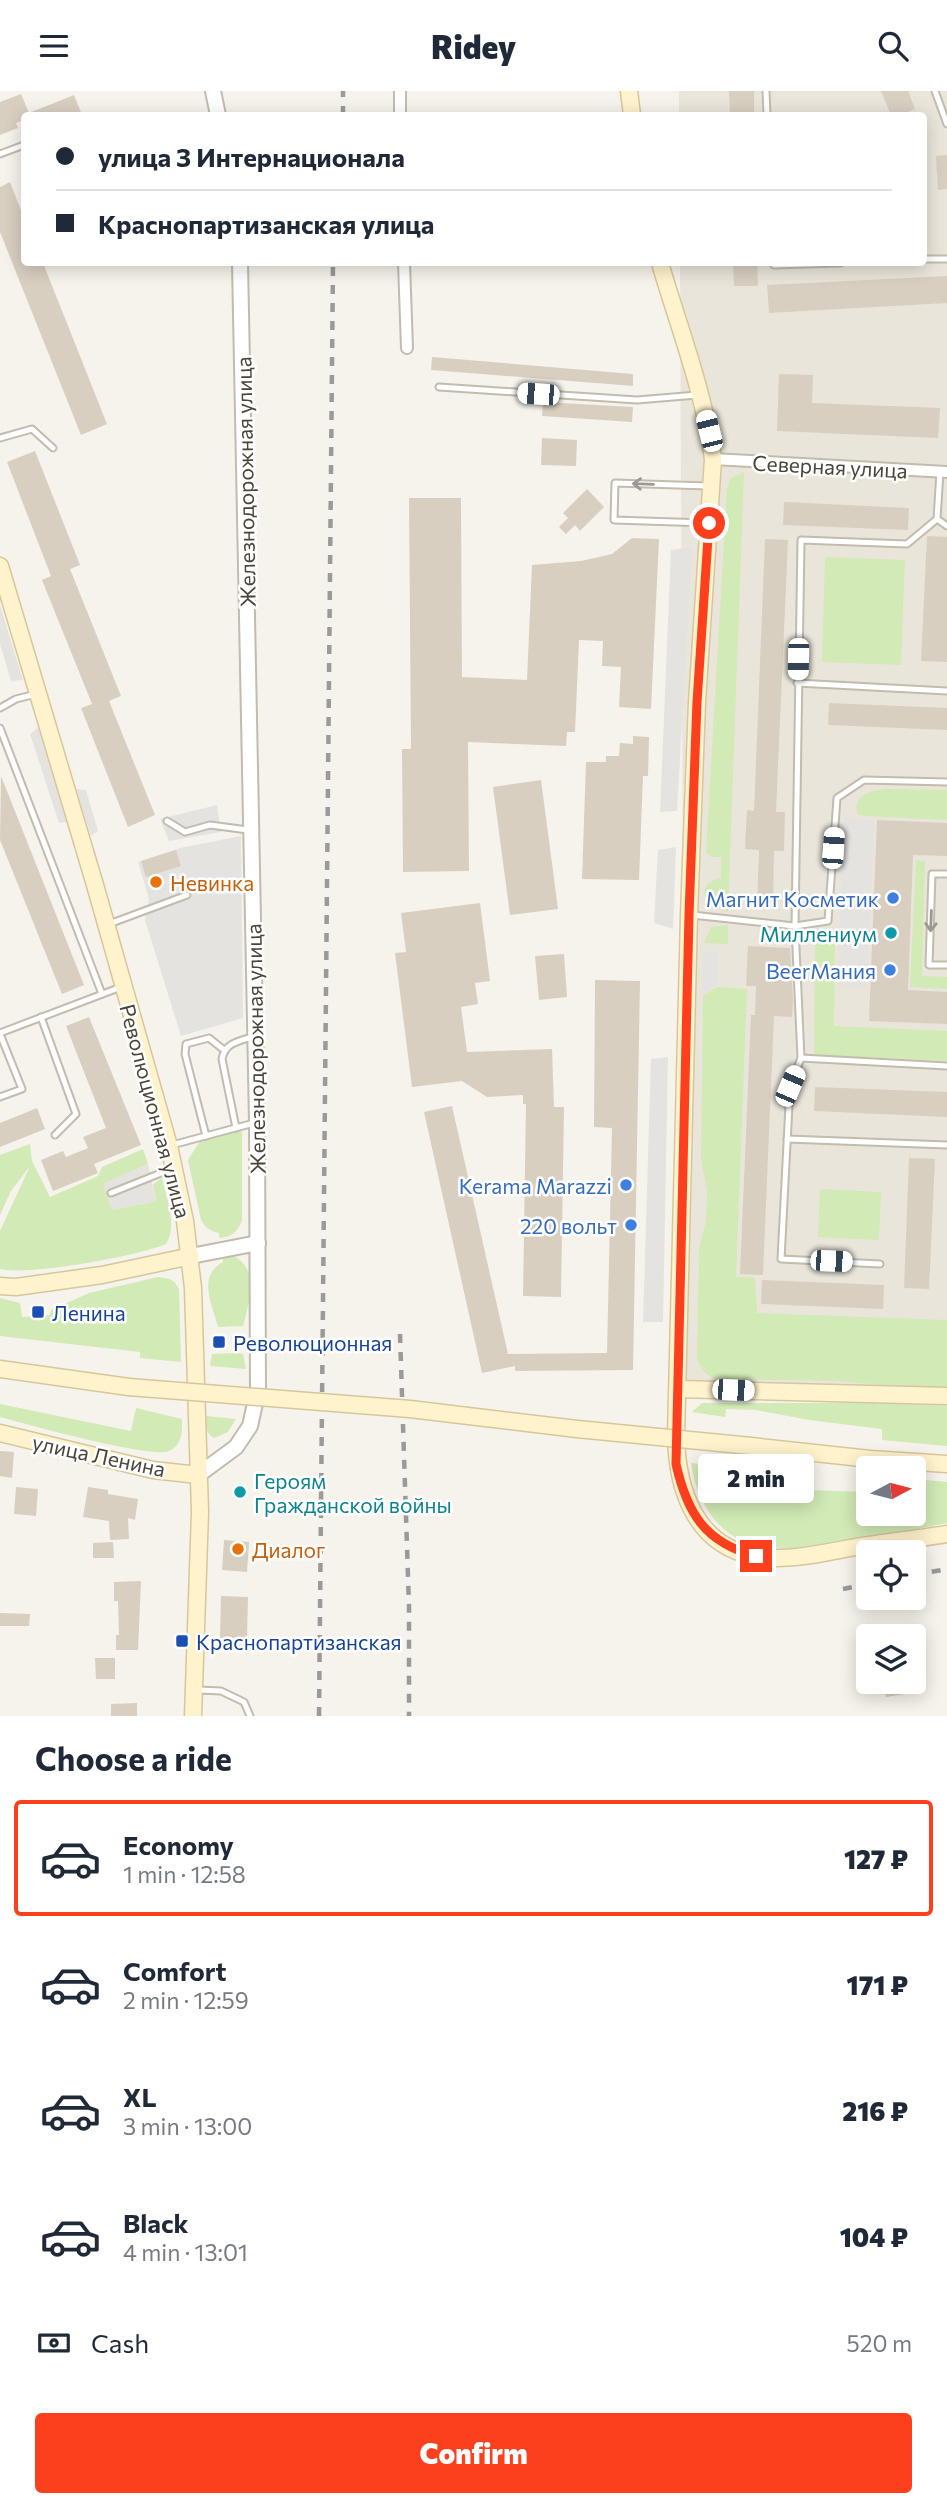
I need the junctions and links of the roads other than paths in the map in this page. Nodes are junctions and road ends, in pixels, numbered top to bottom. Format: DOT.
graph roads {
  1 [pos="213,91"];
  2 [pos="400,91"];
  3 [pos="629,91"];
  4 [pos="766,91"];
  5 [pos="935,91"];
  6 [pos="217,112"];
  7 [pos="400,112"];
  8 [pos="632,112"];
  9 [pos="767,112"];
  10 [pos="947,124"];
  11 [pos="21,146"];
  12 [pos="0,154"];
  13 [pos="947,259"];
  14 [pos="927,260"];
  15 [pos="240,266"];
  16 [pos="404,266"];
  17 [pos="661,266"];
  18 [pos="407,348"];
  19 [pos="439,387"];
  20 [pos="700,394"];
  21 [pos="0,438"];
  22 [pos="53,448"];
  23 [pos="713,459"];
  24 [pos="943,472"];
  25 [pos="711,487"];
  26 [pos="937,519"];
  27 [pos="709,523"];
  28 [pos="947,526"];
  29 [pos="0,566"];
  30 [pos="797,683"];
  31 [pos="947,691"];
  32 [pos="38,694"];
  33 [pos="0,708"];
  34 [pos="0,728"];
  35 [pos="947,782"];
  36 [pos="167,821"];
  37 [pos="251,831"];
  38 [pos="947,874"];
  39 [pos="187,895"];
  40 [pos="689,915"];
  41 [pos="106,925"];
  42 [pos="795,926"];
  43 [pos="947,965"];
  44 [pos="123,986"];
  45 [pos="102,994"];
  46 [pos="41,1017"];
  47 [pos="0,1034"];
  48 [pos="255,1036"];
  49 [pos="224,1050"];
  50 [pos="802,1058"];
  51 [pos="947,1066"];
  52 [pos="0,1097"];
  53 [pos="257,1122"];
  54 [pos="236,1128"];
  55 [pos="55,1135"];
  56 [pos="206,1136"];
  57 [pos="787,1139"];
  58 [pos="947,1145"];
  59 [pos="169,1146"];
  60 [pos="174,1168"];
  61 [pos="111,1193"];
  62 [pos="258,1243"];
  63 [pos="191,1256"];
  64 [pos="880,1263"];
  65 [pos="0,1286"];
  66 [pos="0,1369"];
  67 [pos="678,1388"];
  68 [pos="947,1396"];
  69 [pos="0,1433"];
  70 [pos="947,1464"];
  71 [pos="198,1475"];
  72 [pos="947,1534"];
  73 [pos="194,1690"];
  74 [pos="244,1702"];
  75 [pos="193,1716"];
  76 [pos="243,1716"];
  77 [pos="250,1716"];
  1 -- 6 [label="street"];
  2 -- 7 [label="street"];
  3 -- 8 [label="main road"];
  4 -- 9 [label="lane"];
  5 -- 10 [label="lane"];
  11 -- 12 [label="lane"];
  13 -- 14 [label="lane"];
  15 -- 37 [label="street, Железнодорожная улица"];
  16 -- 18 [label="street"];
  17 -- 20 [label="main road"];
  19 -- 20 [label="lane"];
  20 -- 23 [label="main road"];
  21 -- 22 [label="lane"];
  23 -- 24 [label="street, Северная улица"];
  23 -- 25 [label="main road"];
  24 -- 26 [label="lane"];
  25 -- 27 [label="main road"];
  25 -- 27 [label="lane, one-way"];
  26 -- 28 [label="lane"];
  26 -- 30 [label="lane"];
  27 -- 40 [label="main road"];
  29 -- 32 [label="main road, Революционная улица"];
  30 -- 31 [label="lane"];
  30 -- 42 [label="lane"];
  32 -- 33 [label="lane"];
  32 -- 41 [label="main road, Революционная улица"];
  34 -- 45 [label="lane"];
  35 -- 42 [label="lane"];
  36 -- 37 [label="lane"];
  37 -- 48 [label="street, Железнодорожная улица"];
  38 -- 43 [label="lane, one-way"];
  39 -- 41 [label="lane"];
  40 -- 42 [label="lane"];
  40 -- 67 [label="main road"];
  41 -- 44 [label="main road, Революционная улица"];
  42 -- 50 [label="lane"];
  44 -- 45 [label="lane"];
  44 -- 59 [label="main road, Революционная улица"];
  45 -- 46 [label="lane"];
  46 -- 47 [label="lane"];
  46 -- 55 [label="lane"];
  47 -- 52 [label="lane"];
  48 -- 49 [label="lane"];
  48 -- 53 [label="street, Железнодорожная улица"];
  49 -- 54 [label="lane"];
  49 -- 56 [label="lane"];
  50 -- 51 [label="lane"];
  50 -- 57 [label="lane"];
  53 -- 54 [label="lane"];
  53 -- 62 [label="street, Железнодорожная улица"];
  54 -- 56 [label="lane"];
  56 -- 59 [label="lane"];
  57 -- 58 [label="lane"];
  57 -- 64 [label="lane"];
  59 -- 60 [label="main road, Революционная улица"];
  60 -- 61 [label="lane"];
  60 -- 63 [label="main road, Революционная улица"];
  62 -- 63 [label="street"];
  62 -- 71 [label="street, Железнодорожная улица"];
  63 -- 65 [label="main road"];
  63 -- 71 [label="main road, Революционная улица"];
  66 -- 70 [label="main road, bridge"];
  67 -- 68 [label="main road"];
  67 -- 72 [label="main road"];
  69 -- 71 [label="main road, улица Ленина"];
  71 -- 73 [label="main road, Революционная улица"];
  73 -- 74 [label="lane"];
  73 -- 75 [label="main road, Революционная улица"];
  74 -- 76 [label="lane"];
  74 -- 77 [label="lane"];
}
